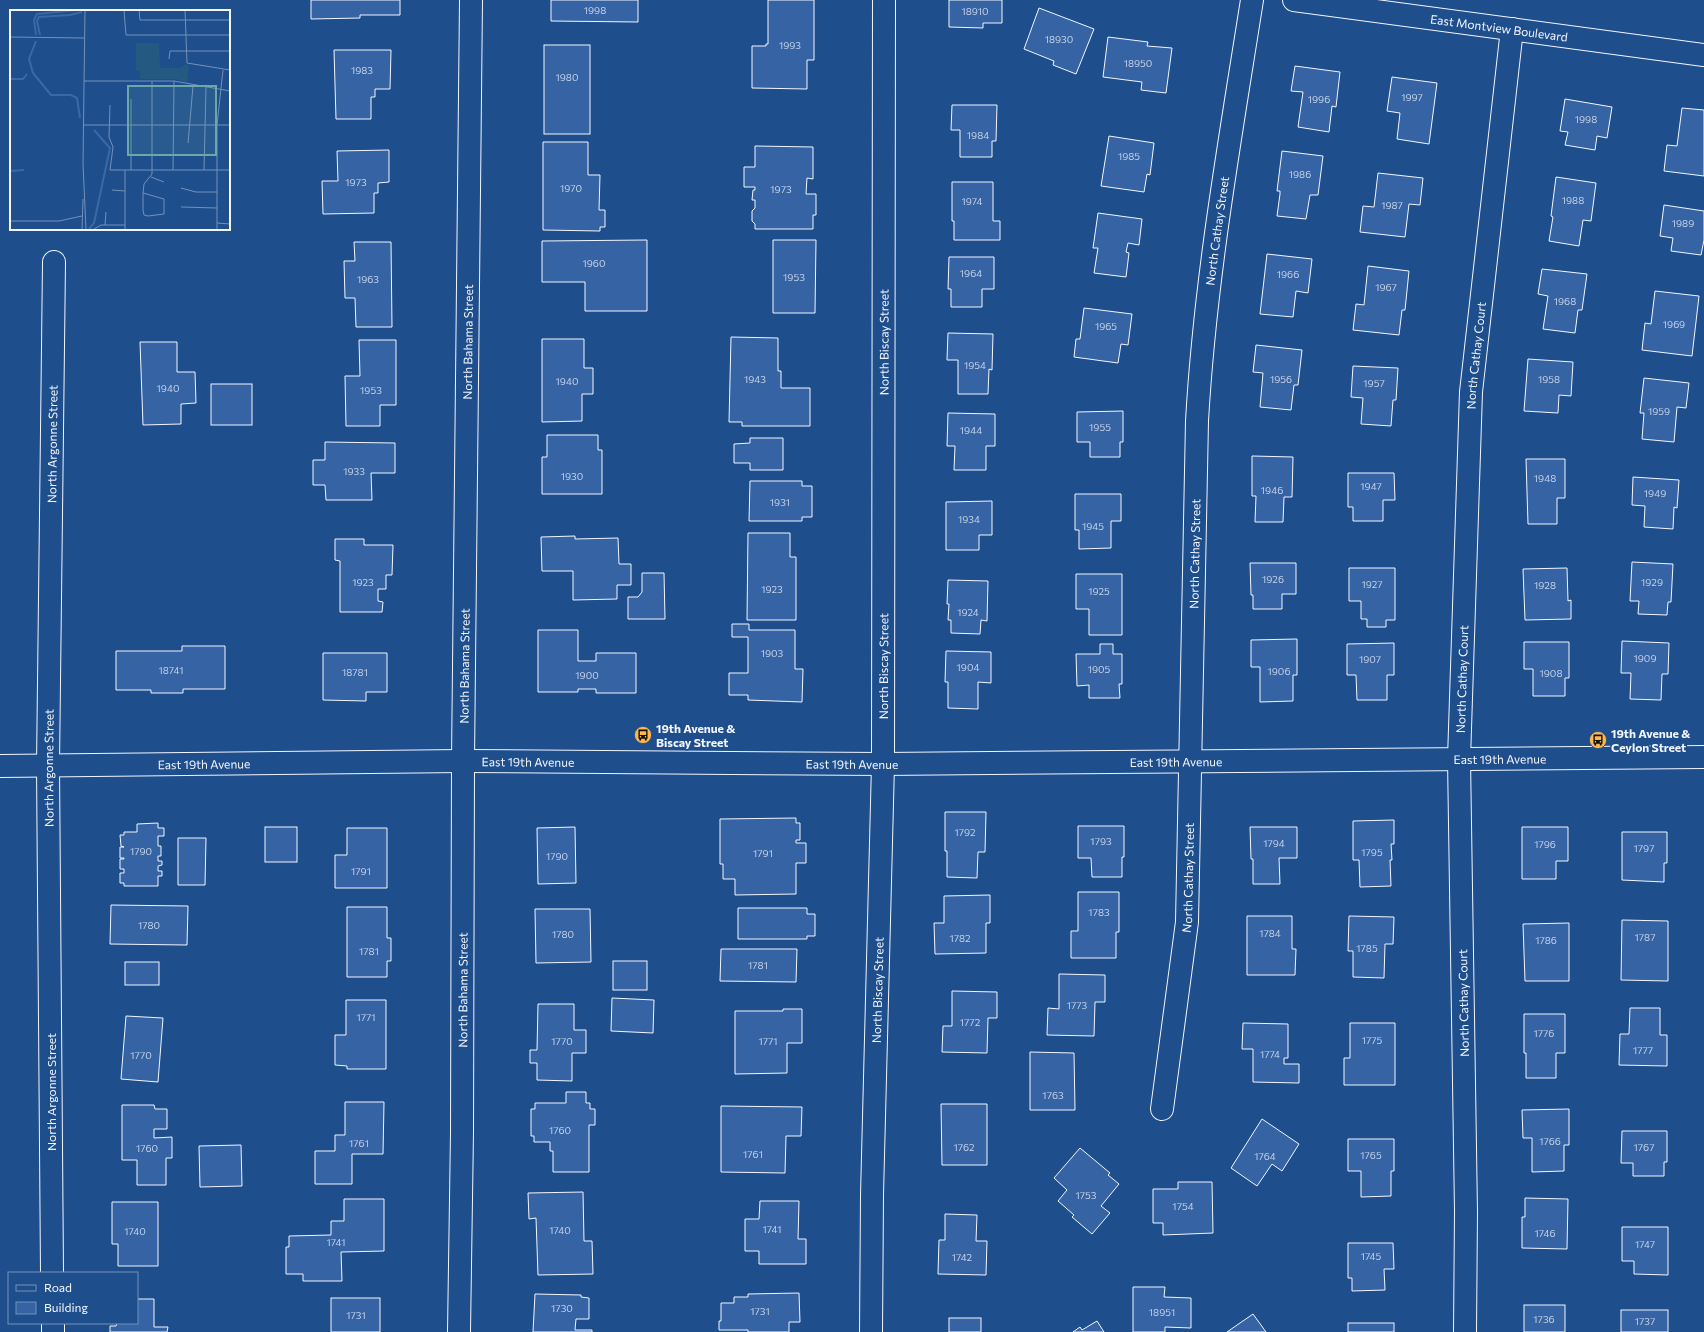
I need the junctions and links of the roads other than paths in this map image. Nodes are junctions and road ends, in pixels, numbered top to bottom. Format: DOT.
graph roads {
  1 [pos="471,0"];
  2 [pos="884,0"];
  3 [pos="1252,0"];
  4 [pos="1294,0"];
  5 [pos="1512,29"];
  6 [pos="1704,55"];
  7 [pos="54,262"];
  8 [pos="1704,757"];
  9 [pos="1459,759"];
  10 [pos="464,761"];
  11 [pos="1189,762"];
  12 [pos="883,764"];
  13 [pos="0,766"];
  14 [pos="48,766"];
  15 [pos="1162,1109"];
  16 [pos="52,1272"];
  17 [pos="459,1332"];
  18 [pos="871,1332"];
  19 [pos="1465,1332"];
  1 -- 10 [label="street, North Bahama Street"];
  2 -- 12 [label="street, North Biscay Street"];
  3 -- 11 [label="street, North Cathay Street"];
  4 -- 5 [label="street, East Montview Boulevard"];
  5 -- 6 [label="street, East Montview Boulevard"];
  5 -- 9 [label="street, North Cathay Court"];
  7 -- 14 [label="street, North Argonne Street"];
  8 -- 9 [label="street, East 19th Avenue"];
  9 -- 11 [label="street, East 19th Avenue"];
  9 -- 19 [label="street, North Cathay Court"];
  10 -- 12 [label="street, East 19th Avenue"];
  10 -- 14 [label="street, East 19th Avenue"];
  10 -- 17 [label="street, North Bahama Street"];
  11 -- 12 [label="street, East 19th Avenue"];
  11 -- 15 [label="street, North Cathay Street"];
  12 -- 18 [label="street, North Biscay Street"];
  13 -- 14 [label="street, East 19th Avenue"];
  14 -- 16 [label="street, North Argonne Street"];
}
